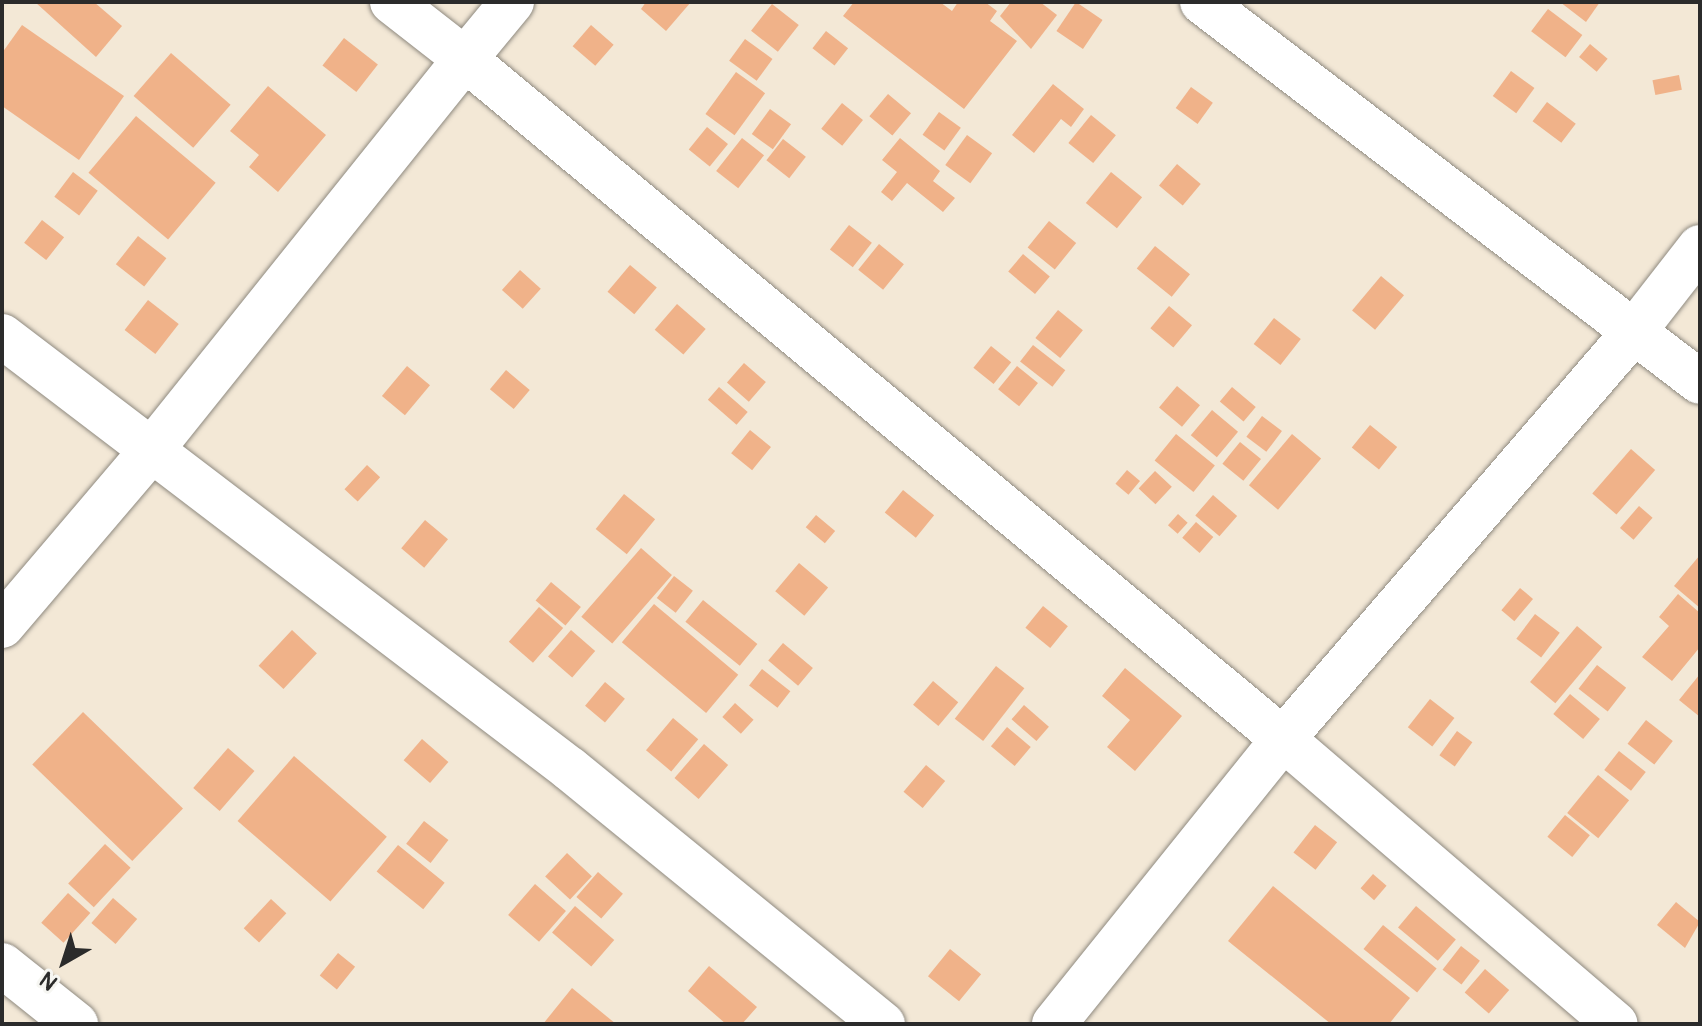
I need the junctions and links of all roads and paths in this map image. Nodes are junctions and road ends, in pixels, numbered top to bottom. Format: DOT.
graph roads {
  1 [pos="392,2"];
  2 [pos="512,2"];
  3 [pos="1202,2"];
  4 [pos="465,59"];
  5 [pos="1700,247"];
  6 [pos="1633,333"];
  7 [pos="2,336"];
  8 [pos="1700,382"];
  9 [pos="150,452"];
  10 [pos="2,626"];
  11 [pos="1283,739"];
  12 [pos="2,965"];
  13 [pos="76,1024"];
  14 [pos="883,1024"];
  15 [pos="1054,1024"];
  16 [pos="1615,1024"];
  1 -- 4 [label="street"];
  2 -- 4 [label="street"];
  3 -- 6 [label="street"];
  4 -- 9 [label="street"];
  4 -- 11 [label="street"];
  5 -- 6 [label="street"];
  6 -- 8 [label="street"];
  6 -- 11 [label="street"];
  7 -- 9 [label="street"];
  9 -- 10 [label="street"];
  9 -- 14 [label="street"];
  11 -- 15 [label="street"];
  11 -- 16 [label="street"];
  12 -- 13 [label="street"];
}
